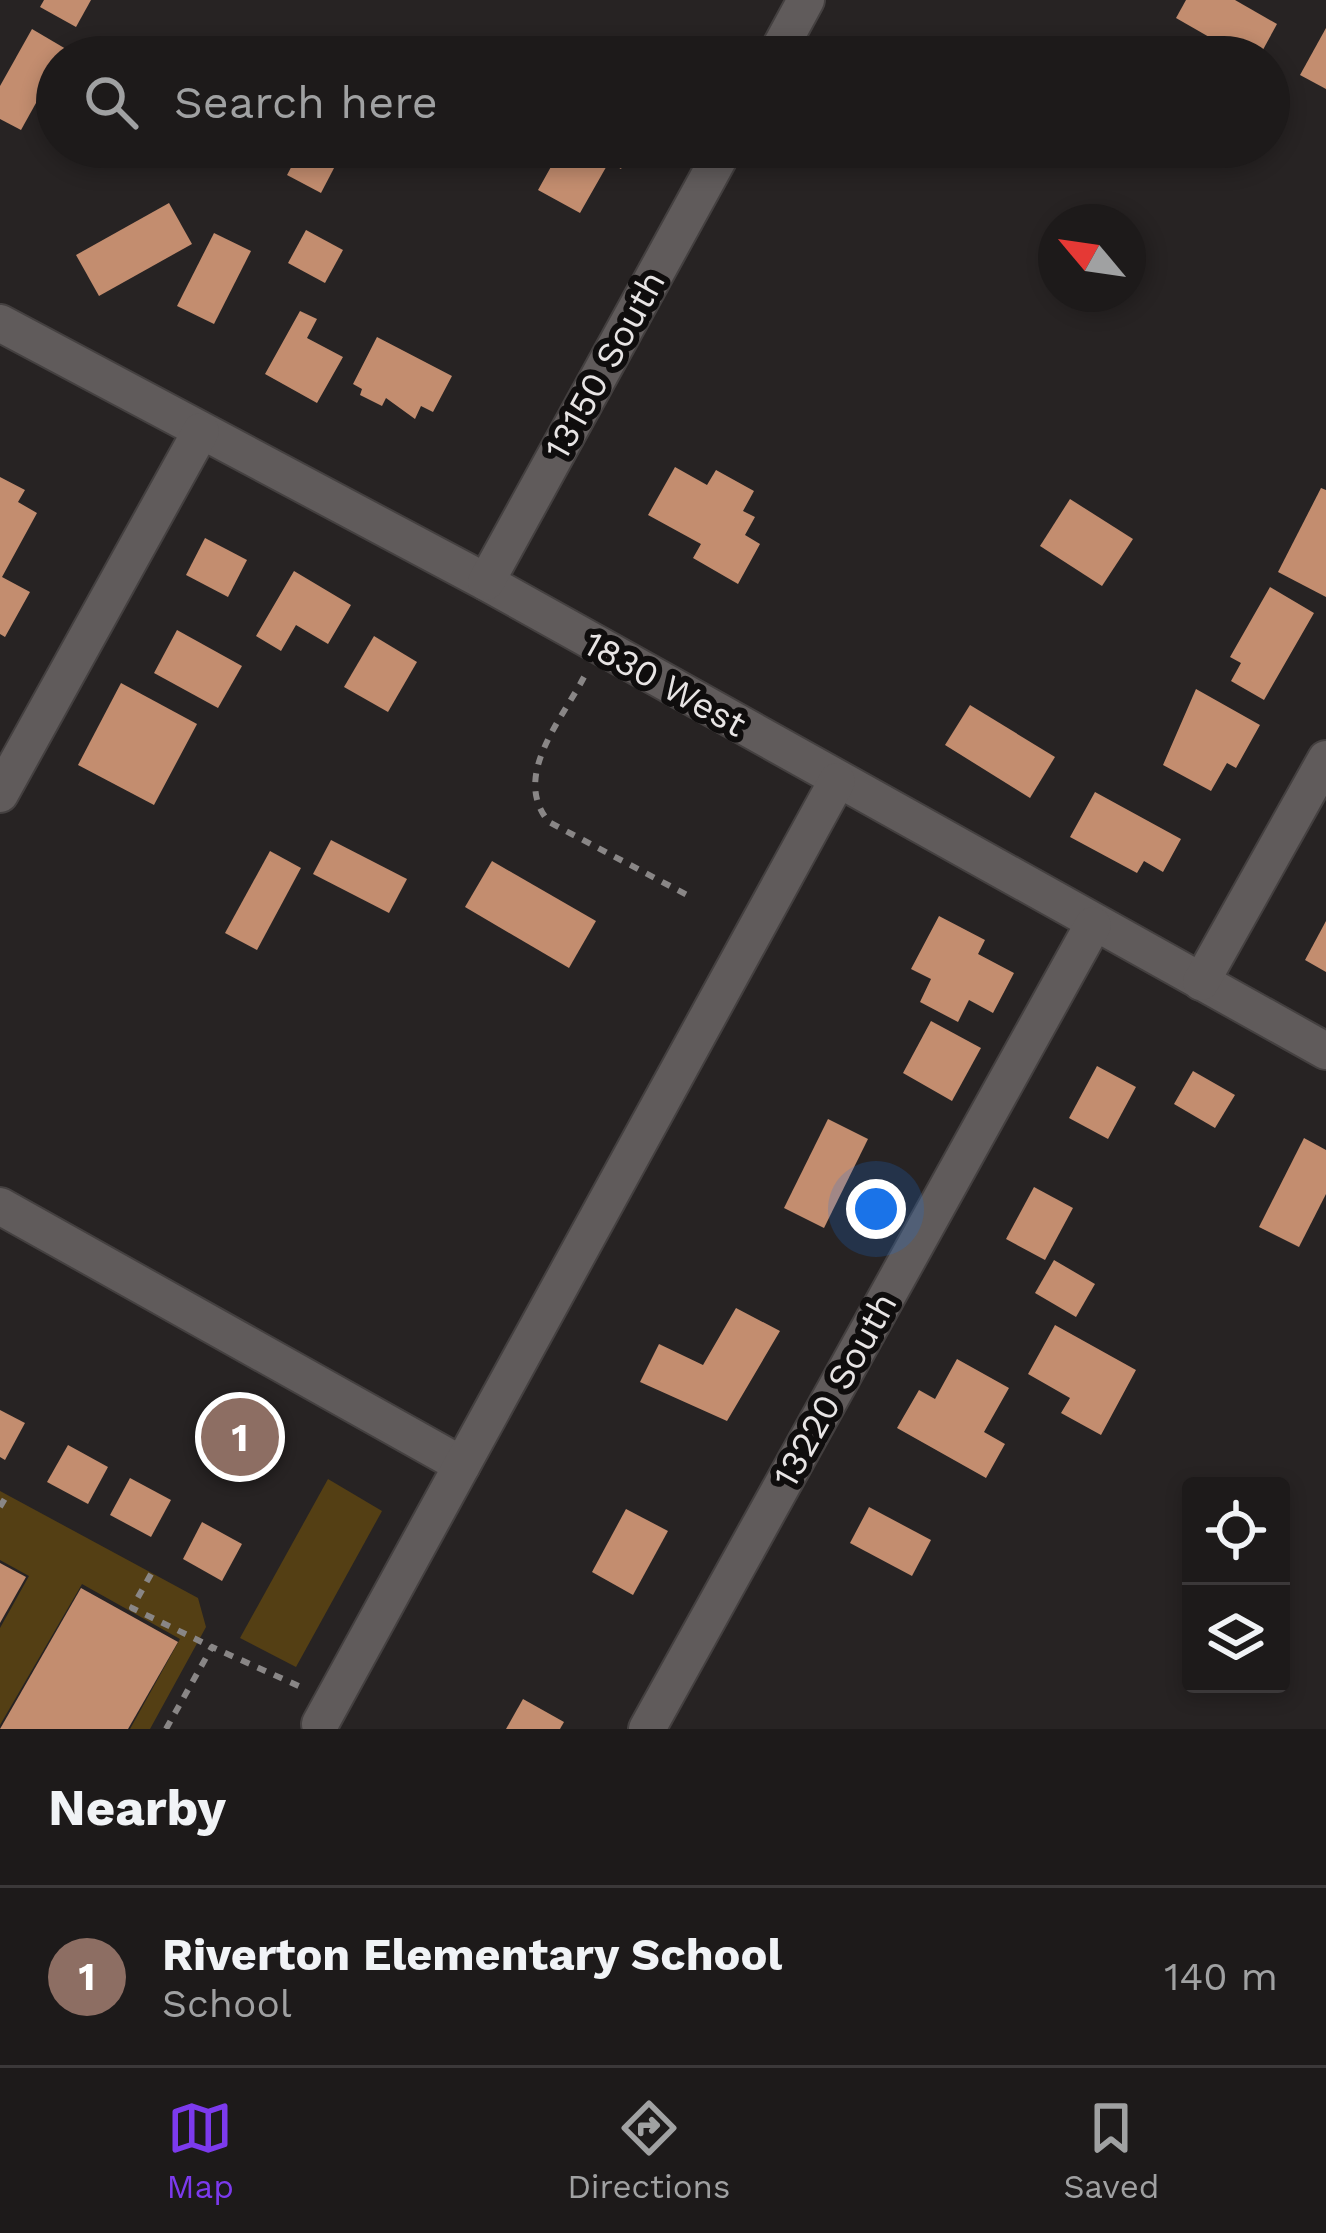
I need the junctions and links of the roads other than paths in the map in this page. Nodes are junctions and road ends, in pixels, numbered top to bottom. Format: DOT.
graph roads {
  1 [pos="806,0"];
  2 [pos="786,36"];
  3 [pos="713,168"];
  4 [pos="0,323"];
  5 [pos="201,431"];
  6 [pos="485,582"];
  7 [pos="1326,759"];
  8 [pos="837,781"];
  9 [pos="0,794"];
  10 [pos="1093,925"];
  11 [pos="1201,982"];
  12 [pos="1326,1052"];
  13 [pos="0,1206"];
  14 [pos="462,1465"];
  15 [pos="320,1724"];
  16 [pos="647,1729"];
  1 -- 2 [label="street"];
  3 -- 6 [label="street, 13150 South"];
  4 -- 5 [label="street, 1830 West"];
  5 -- 6 [label="street, 1830 West"];
  5 -- 9 [label="street"];
  6 -- 8 [label="street, 1830 West"];
  7 -- 11 [label="street"];
  8 -- 10 [label="street, 1830 West"];
  8 -- 14 [label="street"];
  10 -- 11 [label="street, 1830 West"];
  10 -- 16 [label="street, 13220 South"];
  11 -- 12 [label="street, 1830 West"];
  13 -- 14 [label="street"];
  14 -- 15 [label="street"];
}
